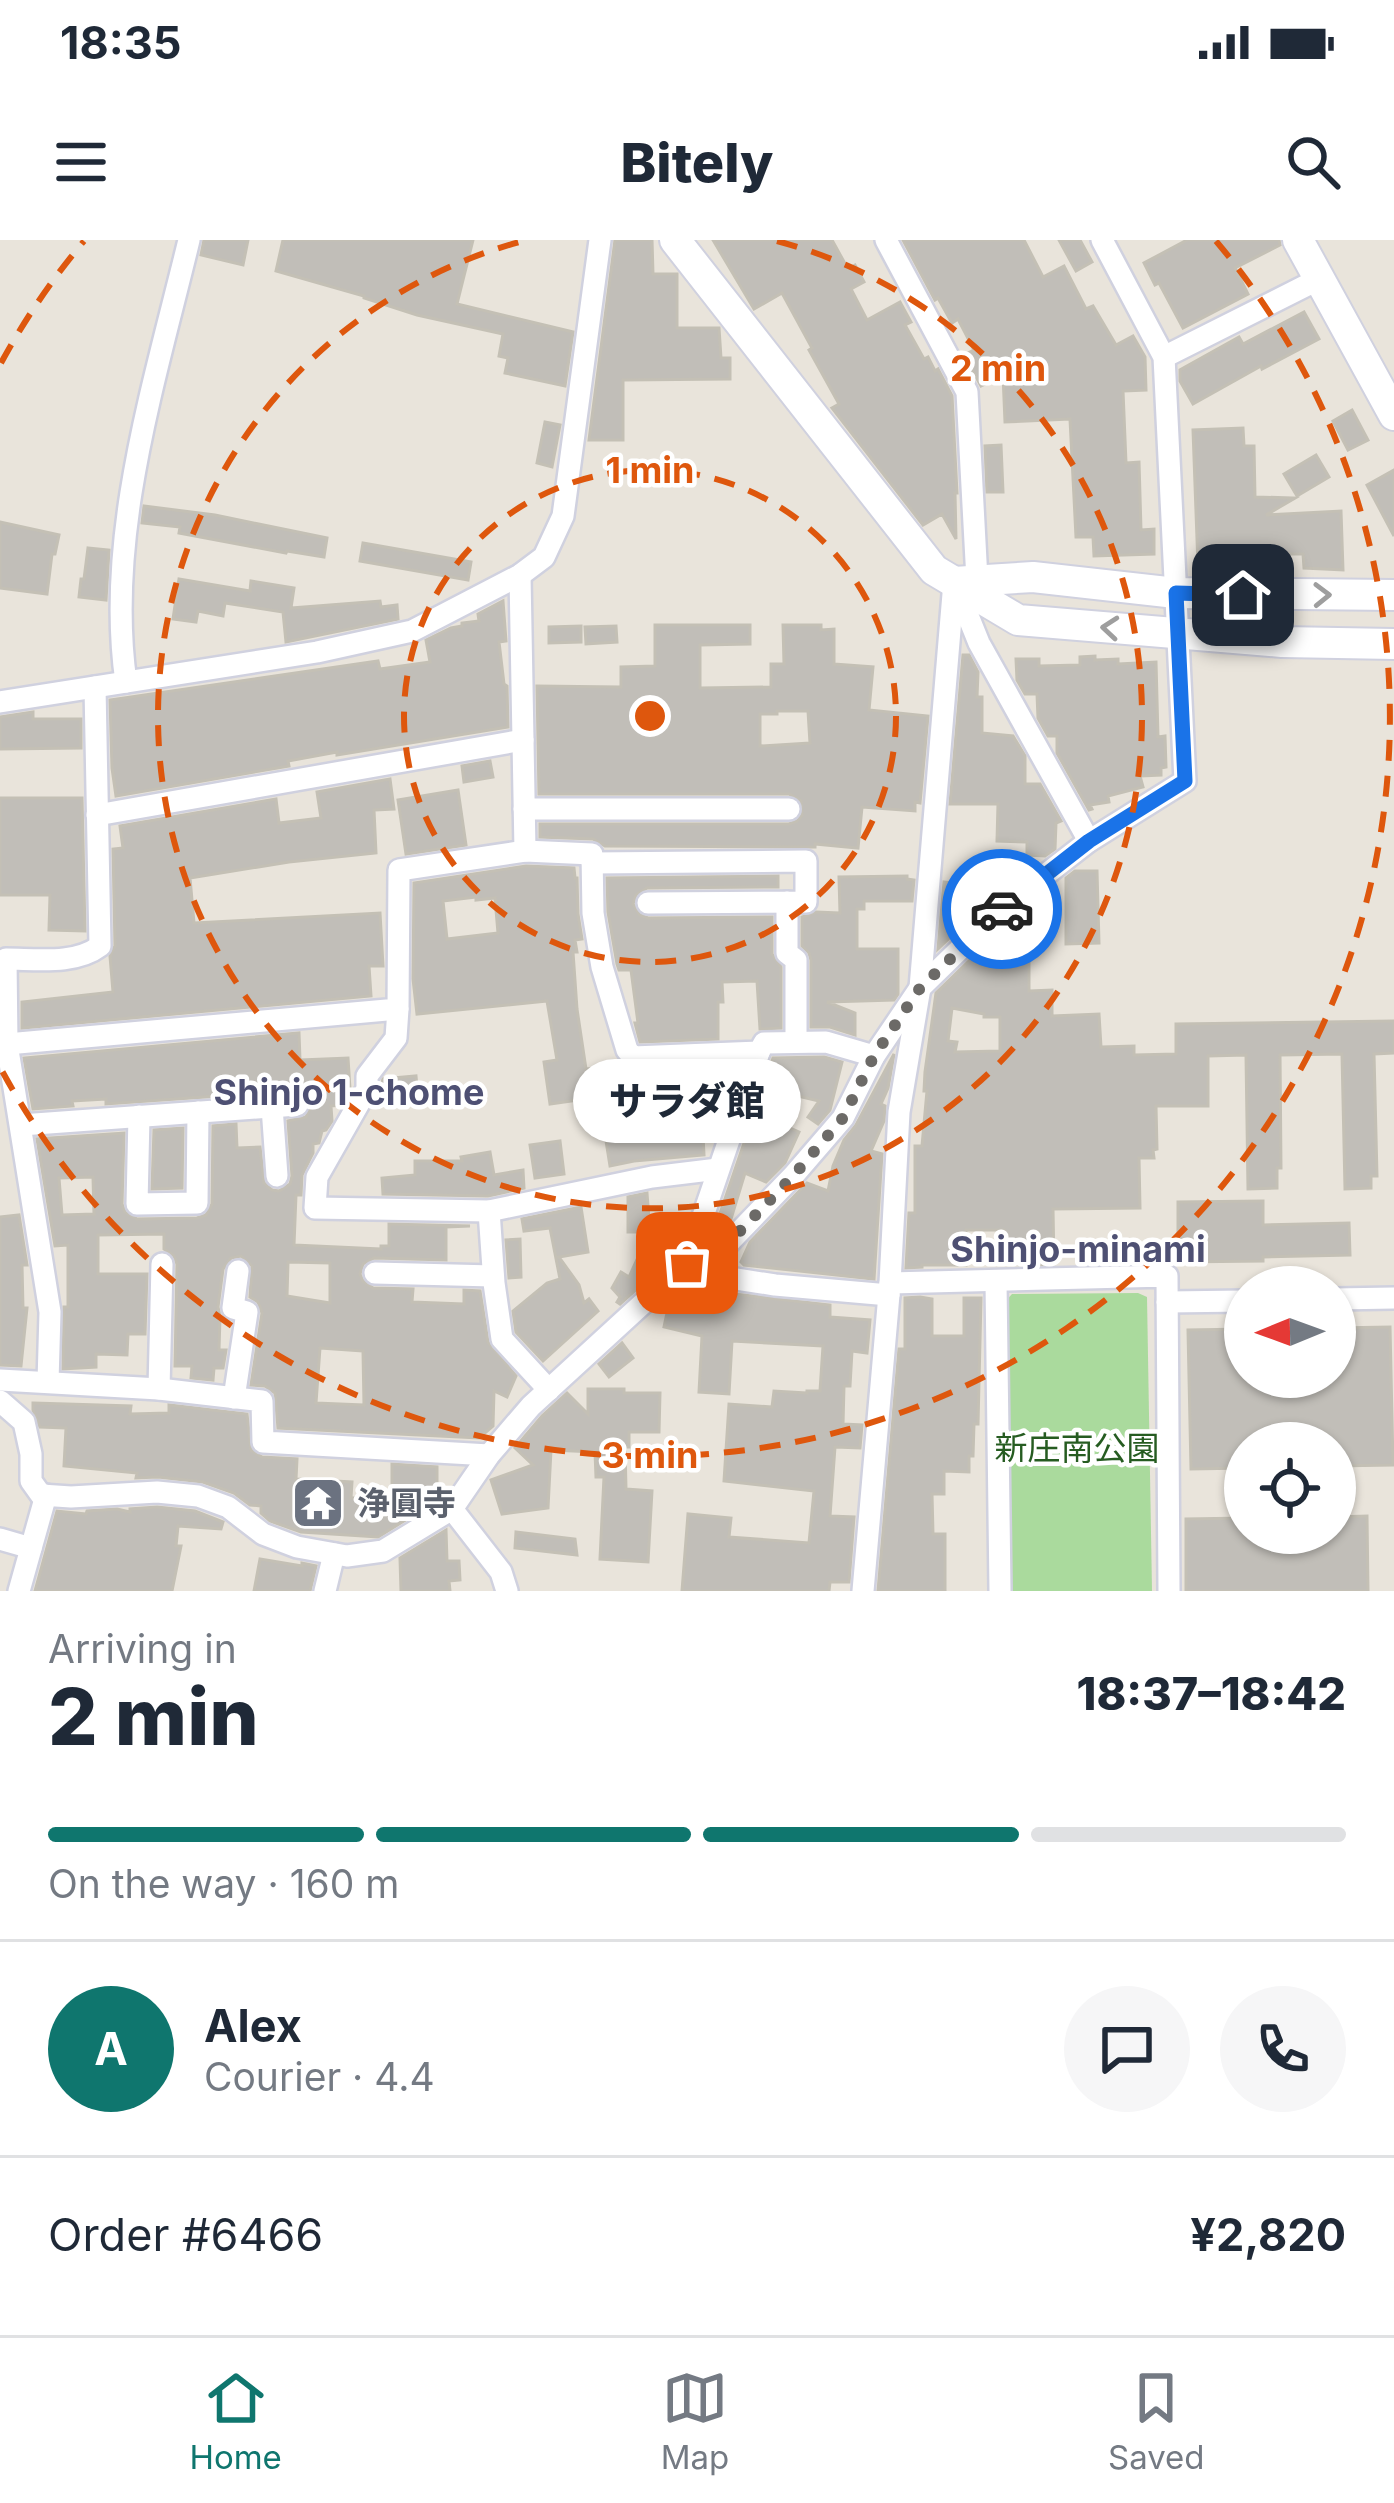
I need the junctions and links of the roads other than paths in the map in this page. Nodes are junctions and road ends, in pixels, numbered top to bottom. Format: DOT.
graph roads {
  1 [pos="189,240"];
  2 [pos="600,240"];
  3 [pos="675,240"];
  4 [pos="886,240"];
  5 [pos="1102,240"];
  6 [pos="1298,240"];
  7 [pos="1319,279"];
  8 [pos="1164,357"];
  9 [pos="1394,416"];
  10 [pos="520,575"];
  11 [pos="965,581"];
  12 [pos="1176,593"];
  13 [pos="1394,595"];
  14 [pos="1177,635"];
  15 [pos="1394,644"];
  16 [pos="126,682"];
  17 [pos="95,687"];
  18 [pos="0,702"];
  19 [pos="523,740"];
  20 [pos="524,808"];
  21 [pos="789,809"];
  22 [pos="97,815"];
  23 [pos="1089,841"];
  24 [pos="525,851"];
  25 [pos="592,862"];
  26 [pos="787,902"];
  27 [pos="648,903"];
  28 [pos="920,988"];
  29 [pos="398,1009"];
  30 [pos="796,1042"];
  31 [pos="7,1044"];
  32 [pos="759,1052"];
  33 [pos="874,1056"];
  34 [pos="297,1105"];
  35 [pos="272,1107"];
  36 [pos="198,1112"];
  37 [pos="140,1117"];
  38 [pos="21,1125"];
  39 [pos="718,1169"];
  40 [pos="277,1176"];
  41 [pos="489,1211"];
  42 [pos="692,1262"];
  43 [pos="162,1264"];
  44 [pos="238,1271"];
  45 [pos="375,1273"];
  46 [pos="493,1276"];
  47 [pos="996,1282"];
  48 [pos="889,1289"];
  49 [pos="1394,1298"];
  50 [pos="1356,1299"];
  51 [pos="1224,1301"];
  52 [pos="1167,1302"];
  53 [pos="0,1381"];
  54 [pos="48,1382"];
  55 [pos="159,1389"];
  56 [pos="550,1390"];
  57 [pos="234,1398"];
  58 [pos="0,1401"];
  59 [pos="490,1455"];
  60 [pos="46,1495"];
  61 [pos="452,1509"];
  62 [pos="0,1539"];
  63 [pos="31,1548"];
  64 [pos="334,1554"];
  65 [pos="19,1591"];
  66 [pos="326,1591"];
  67 [pos="507,1591"];
  68 [pos="863,1591"];
  69 [pos="1000,1591"];
  70 [pos="1168,1591"];
  1 -- 16 [label="street"];
  2 -- 10 [label="street"];
  3 -- 11 [label="street"];
  4 -- 11 [label="street"];
  5 -- 8 [label="street"];
  6 -- 7 [label="street"];
  7 -- 8 [label="street"];
  7 -- 9 [label="street"];
  8 -- 12 [label="street"];
  10 -- 16 [label="street"];
  10 -- 19 [label="street"];
  11 -- 12 [label="street"];
  14 -- 11 [label="street, one-way"];
  11 -- 23 [label="street"];
  11 -- 28 [label="street"];
  12 -- 13 [label="street, one-way"];
  12 -- 14 [label="street"];
  14 -- 15 [label="street"];
  14 -- 23 [label="street"];
  16 -- 17 [label="street"];
  17 -- 18 [label="street"];
  17 -- 22 [label="street"];
  19 -- 20 [label="street"];
  19 -- 22 [label="street"];
  20 -- 21 [label="street"];
  20 -- 24 [label="street"];
  22 -- 31 [label="street"];
  23 -- 28 [label="street"];
  24 -- 25 [label="street"];
  24 -- 29 [label="street"];
  25 -- 26 [label="street"];
  25 -- 32 [label="street"];
  26 -- 27 [label="street"];
  26 -- 30 [label="street"];
  28 -- 33 [label="street"];
  28 -- 48 [label="street"];
  29 -- 31 [label="street"];
  29 -- 41 [label="street"];
  30 -- 32 [label="street"];
  30 -- 33 [label="street"];
  31 -- 38 [label="street"];
  32 -- 39 [label="street"];
  33 -- 42 [label="street"];
  34 -- 35 [label="street"];
  35 -- 36 [label="street"];
  35 -- 40 [label="street"];
  36 -- 37 [label="street"];
  36 -- 37 [label="street"];
  37 -- 38 [label="street"];
  38 -- 54 [label="street"];
  39 -- 41 [label="street"];
  39 -- 42 [label="street"];
  41 -- 46 [label="street"];
  42 -- 48 [label="street"];
  42 -- 56 [label="street"];
  43 -- 55 [label="street"];
  44 -- 57 [label="street"];
  45 -- 46 [label="street"];
  46 -- 56 [label="street"];
  47 -- 48 [label="street"];
  47 -- 52 [label="street"];
  47 -- 69 [label="street"];
  48 -- 68 [label="street"];
  49 -- 50 [label="street"];
  51 -- 52 [label="street"];
  52 -- 70 [label="street"];
  53 -- 54 [label="street"];
  54 -- 55 [label="street"];
  55 -- 57 [label="street"];
  56 -- 59 [label="street"];
  57 -- 59 [label="street"];
  58 -- 60 [label="street"];
  59 -- 61 [label="street"];
  60 -- 63 [label="street"];
  60 -- 64 [label="street"];
  61 -- 64 [label="street"];
  61 -- 67 [label="street"];
  62 -- 63 [label="street"];
  63 -- 65 [label="street"];
  64 -- 66 [label="street"];
}
